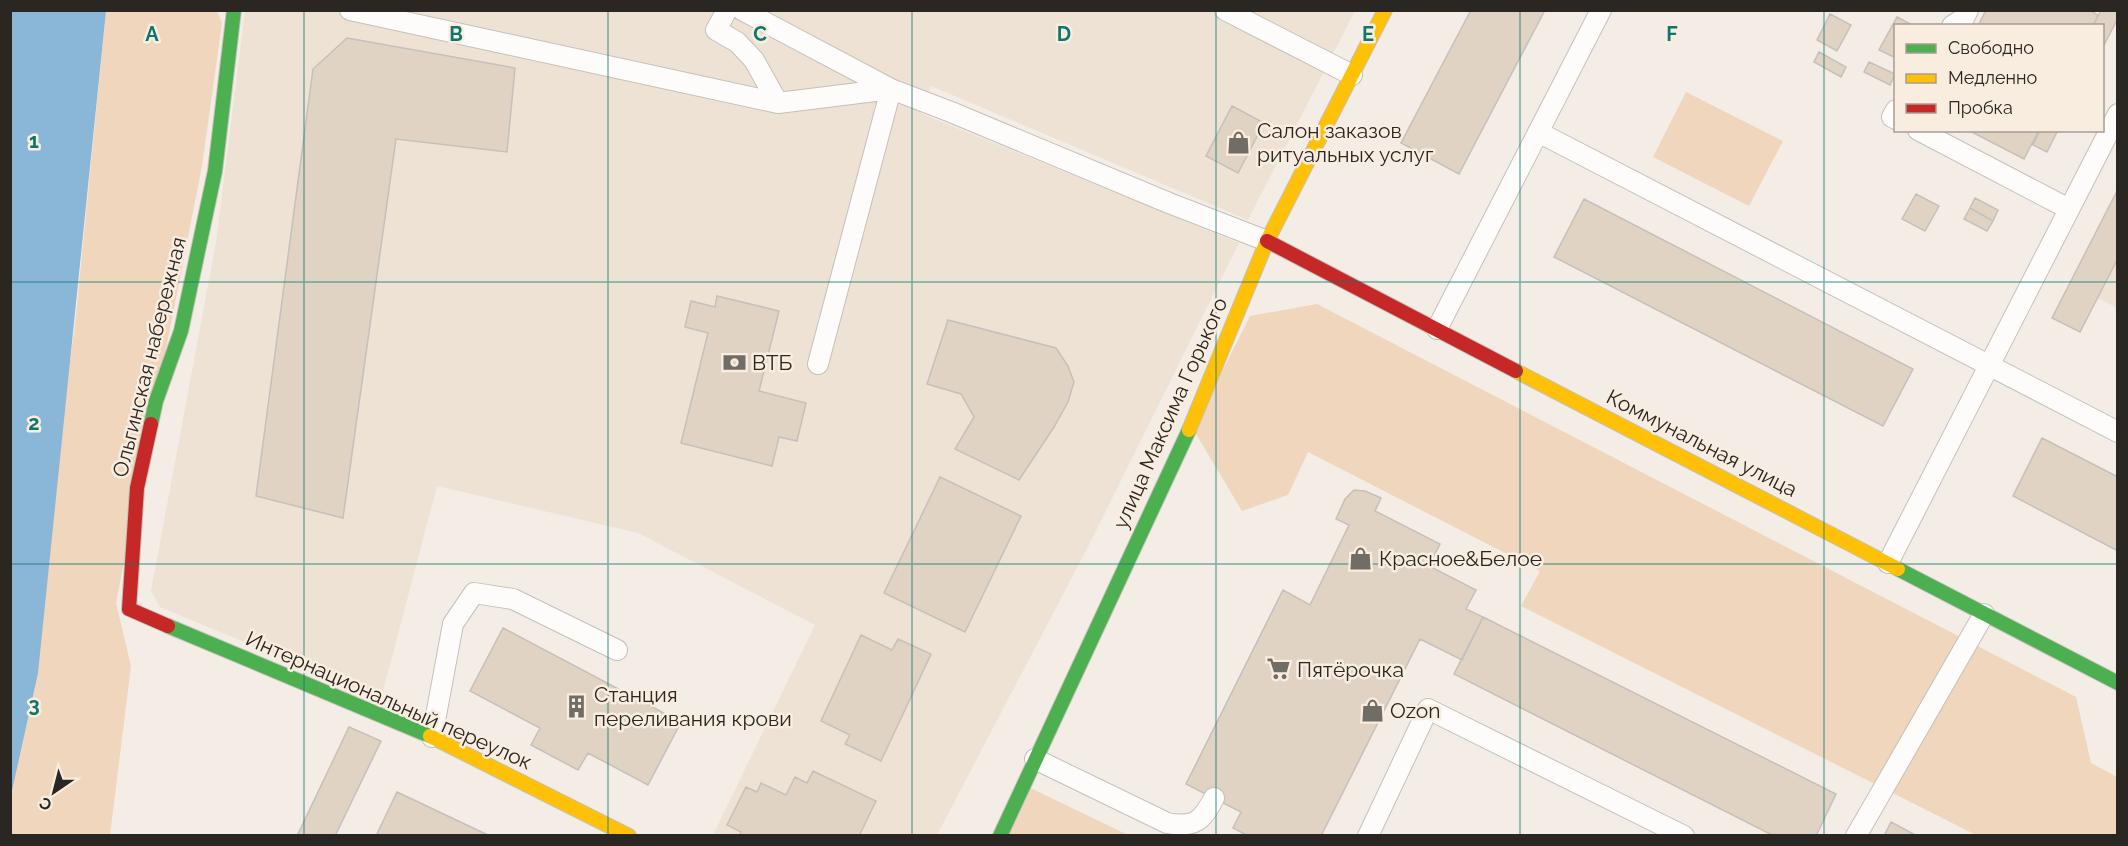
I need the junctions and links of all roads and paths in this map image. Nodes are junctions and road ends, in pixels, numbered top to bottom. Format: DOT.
graph roads {
  1 [pos="234,10"];
  2 [pos="350,10"];
  3 [pos="727,10"];
  4 [pos="742,10"];
  5 [pos="1225,10"];
  6 [pos="1385,10"];
  7 [pos="1601,10"];
  8 [pos="1968,10"];
  9 [pos="1955,24"];
  10 [pos="1352,75"];
  11 [pos="891,89"];
  12 [pos="778,103"];
  13 [pos="2118,114"];
  14 [pos="1538,132"];
  15 [pos="1922,132"];
  16 [pos="2069,208"];
  17 [pos="1267,241"];
  18 [pos="1437,329"];
  19 [pos="818,364"];
  20 [pos="1989,366"];
  21 [pos="2118,432"];
  22 [pos="1888,563"];
  23 [pos="129,609"];
  24 [pos="1984,614"];
  25 [pos="617,650"];
  26 [pos="2118,683"];
  27 [pos="432,737"];
  28 [pos="1035,759"];
  29 [pos="1214,798"];
  30 [pos="607,830"];
  31 [pos="629,836"];
  32 [pos="1000,836"];
  33 [pos="1368,836"];
  34 [pos="1684,836"];
  35 [pos="1856,836"];
  1 -- 23 [label="street, Ольгинская набережная"];
  2 -- 12 [label="lane"];
  3 -- 12 [label="lane"];
  4 -- 11 [label="lane"];
  5 -- 10 [label="lane"];
  6 -- 10 [label="street, улица Максима Горького"];
  7 -- 14 [label="lane"];
  8 -- 9 [label="lane"];
  10 -- 17 [label="street, улица Максима Горького"];
  11 -- 12 [label="lane"];
  11 -- 17 [label="lane"];
  11 -- 19 [label="lane"];
  13 -- 16 [label="lane"];
  14 -- 18 [label="lane"];
  14 -- 20 [label="lane"];
  15 -- 16 [label="lane"];
  16 -- 20 [label="lane"];
  17 -- 18 [label="street, Коммунальная улица"];
  17 -- 28 [label="street, улица Максима Горького"];
  18 -- 22 [label="street, Коммунальная улица"];
  20 -- 21 [label="lane"];
  20 -- 22 [label="lane"];
  22 -- 24 [label="street, Коммунальная улица"];
  23 -- 27 [label="street, Интернациональный переулок"];
  24 -- 26 [label="street, Коммунальная улица"];
  24 -- 35 [label="lane"];
  25 -- 27 [label="lane"];
  27 -- 30 [label="street, Интернациональный переулок"];
  28 -- 29 [label="lane"];
  28 -- 32 [label="street, улица Максима Горького"];
  30 -- 31 [label="street, Интернациональный переулок"];
  33 -- 34 [label="lane"];
}
